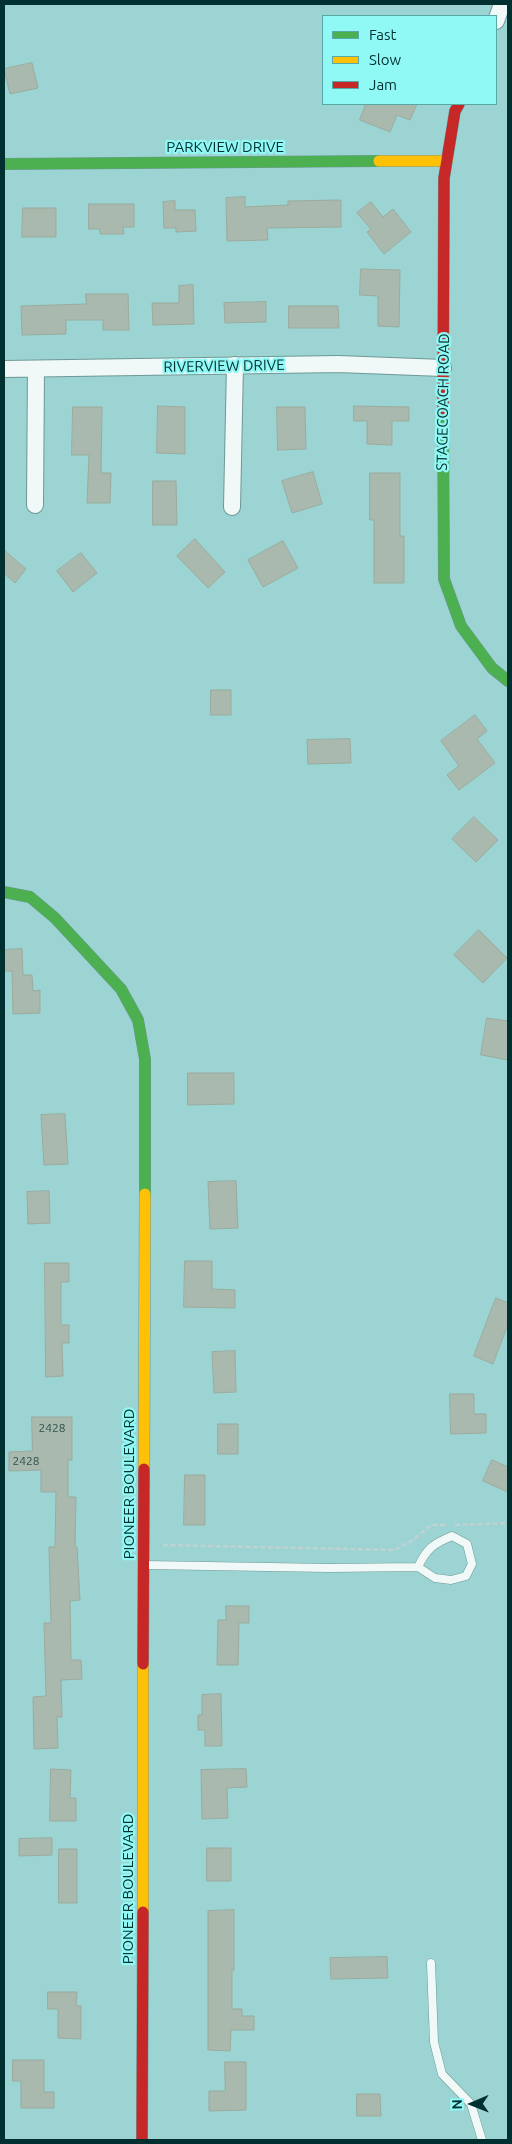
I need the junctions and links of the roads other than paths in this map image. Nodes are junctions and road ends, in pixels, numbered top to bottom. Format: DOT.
graph roads {
  1 [pos="502,4"];
  2 [pos="497,18"];
  3 [pos="458,105"];
  4 [pos="447,161"];
  5 [pos="4,164"];
  6 [pos="235,366"];
  7 [pos="443,368"];
  8 [pos="4,369"];
  9 [pos="36,369"];
  10 [pos="34,505"];
  11 [pos="232,507"];
  12 [pos="508,681"];
  13 [pos="4,892"];
  14 [pos="144,1564"];
  15 [pos="418,1567"];
  16 [pos="431,1963"];
  17 [pos="142,2140"];
  18 [pos="482,2140"];
  1 -- 2 [label="street"];
  3 -- 4 [label="street, STAGECOACH ROAD"];
  4 -- 5 [label="street, PARKVIEW DRIVE"];
  4 -- 7 [label="street, STAGECOACH ROAD"];
  6 -- 7 [label="street, RIVERVIEW DRIVE"];
  6 -- 9 [label="street, RIVERVIEW DRIVE"];
  6 -- 11 [label="street"];
  7 -- 12 [label="street, STAGECOACH ROAD"];
  8 -- 9 [label="street, RIVERVIEW DRIVE"];
  9 -- 10 [label="street"];
  13 -- 14 [label="street, PIONEER BOULEVARD"];
  14 -- 15 [label="lane"];
  14 -- 17 [label="street, PIONEER BOULEVARD"];
  15 -- 15 [label="lane"];
  16 -- 18 [label="lane"];
}
